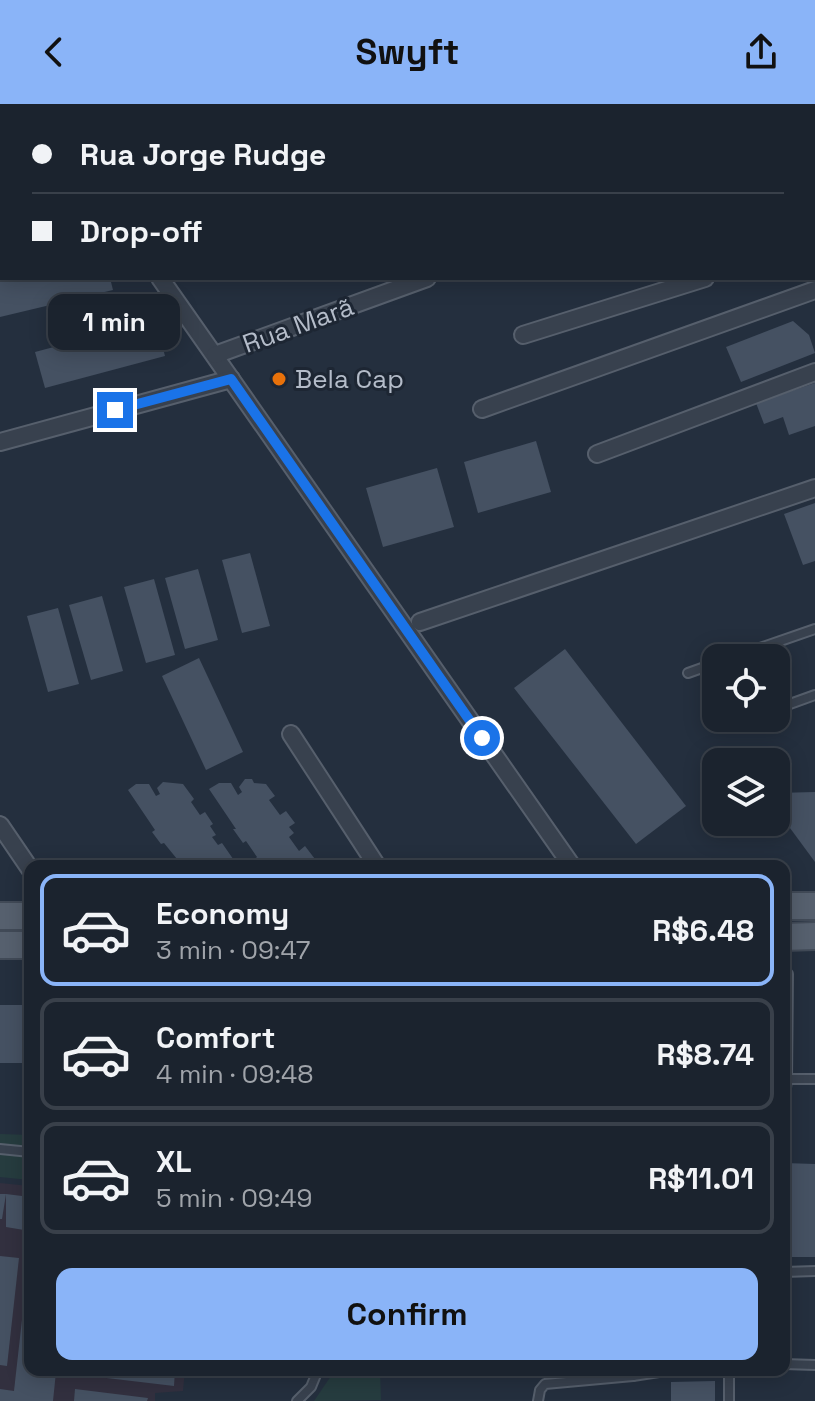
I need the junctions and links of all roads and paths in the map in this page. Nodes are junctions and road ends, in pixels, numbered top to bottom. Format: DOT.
graph roads {
  1 [pos="161,280"];
  2 [pos="421,280"];
  3 [pos="699,280"];
  4 [pos="815,290"];
  5 [pos="523,335"];
  6 [pos="215,355"];
  7 [pos="815,372"];
  8 [pos="231,379"];
  9 [pos="482,409"];
  10 [pos="0,442"];
  11 [pos="597,454"];
  12 [pos="815,488"];
  13 [pos="420,622"];
  14 [pos="815,629"];
  15 [pos="772,644"];
  16 [pos="702,668"];
  17 [pos="688,673"];
  18 [pos="815,695"];
  19 [pos="790,704"];
  20 [pos="291,734"];
  21 [pos="0,825"];
  22 [pos="24,860"];
  23 [pos="373,860"];
  24 [pos="568,860"];
  25 [pos="790,906"];
  26 [pos="815,906"];
  27 [pos="0,916"];
  28 [pos="24,916"];
  29 [pos="815,936"];
  30 [pos="790,937"];
  31 [pos="0,945"];
  32 [pos="24,945"];
  33 [pos="790,1079"];
  34 [pos="815,1079"];
  35 [pos="0,1149"];
  36 [pos="24,1151"];
  37 [pos="815,1271"];
  38 [pos="790,1272"];
  39 [pos="790,1364"];
  40 [pos="815,1365"];
  41 [pos="316,1376"];
  42 [pos="609,1376"];
  43 [pos="729,1376"];
  44 [pos="297,1401"];
  45 [pos="538,1401"];
  46 [pos="729,1401"];
  1 -- 6 [label="street"];
  2 -- 6 [label="street, Rua Marã"];
  3 -- 5 [label="street"];
  4 -- 9 [label="street"];
  6 -- 8 [label="street"];
  7 -- 11 [label="street"];
  8 -- 10 [label="street"];
  8 -- 24 [label="street"];
  12 -- 13 [label="street"];
  14 -- 15 [label="lane"];
  16 -- 17 [label="lane"];
  18 -- 19 [label="lane"];
  20 -- 23 [label="street"];
  21 -- 22 [label="street"];
  25 -- 26 [label="main road"];
  27 -- 28 [label="main road"];
  29 -- 30 [label="main road"];
  31 -- 32 [label="main road"];
  33 -- 34 [label="lane"];
  35 -- 36 [label="lane"];
  37 -- 38 [label="lane"];
  39 -- 40 [label="lane"];
  41 -- 44 [label="lane"];
  42 -- 45 [label="lane"];
  43 -- 46 [label="lane"];
}
